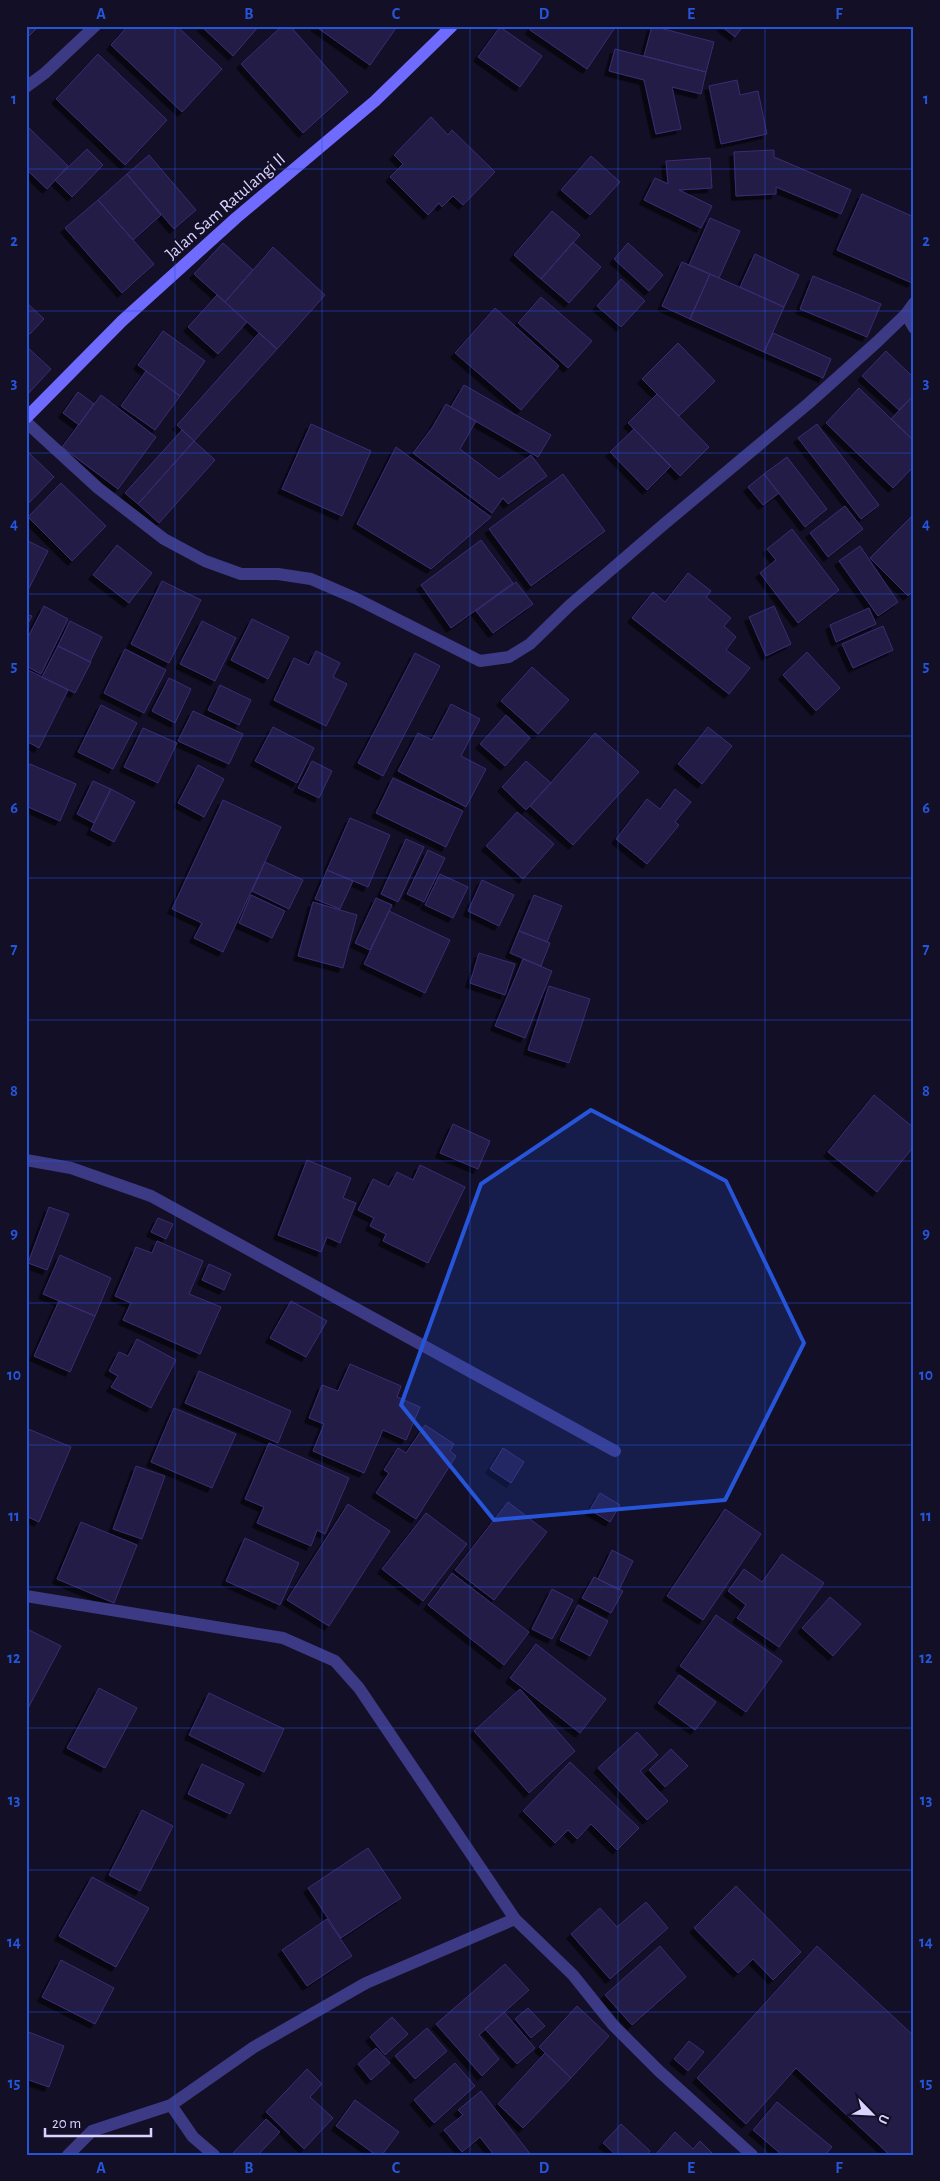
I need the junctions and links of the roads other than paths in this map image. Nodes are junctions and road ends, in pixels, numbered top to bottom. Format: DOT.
graph roads {
  1 [pos="95,26"];
  2 [pos="452,26"];
  3 [pos="26,87"];
  4 [pos="914,303"];
  5 [pos="906,314"];
  6 [pos="914,328"];
  7 [pos="26,420"];
  8 [pos="26,1160"];
  9 [pos="615,1451"];
  10 [pos="26,1596"];
  11 [pos="515,1919"];
  12 [pos="171,2105"];
  13 [pos="68,2155"];
  14 [pos="214,2155"];
  15 [pos="752,2155"];
  1 -- 3 [label="street"];
  2 -- 7 [label="street, Jalan Sam Ratulangi II"];
  4 -- 5 [label="street"];
  5 -- 6 [label="street"];
  5 -- 7 [label="street"];
  8 -- 9 [label="street"];
  10 -- 11 [label="street"];
  11 -- 12 [label="street"];
  11 -- 15 [label="street"];
  12 -- 13 [label="street"];
  12 -- 14 [label="street"];
}
